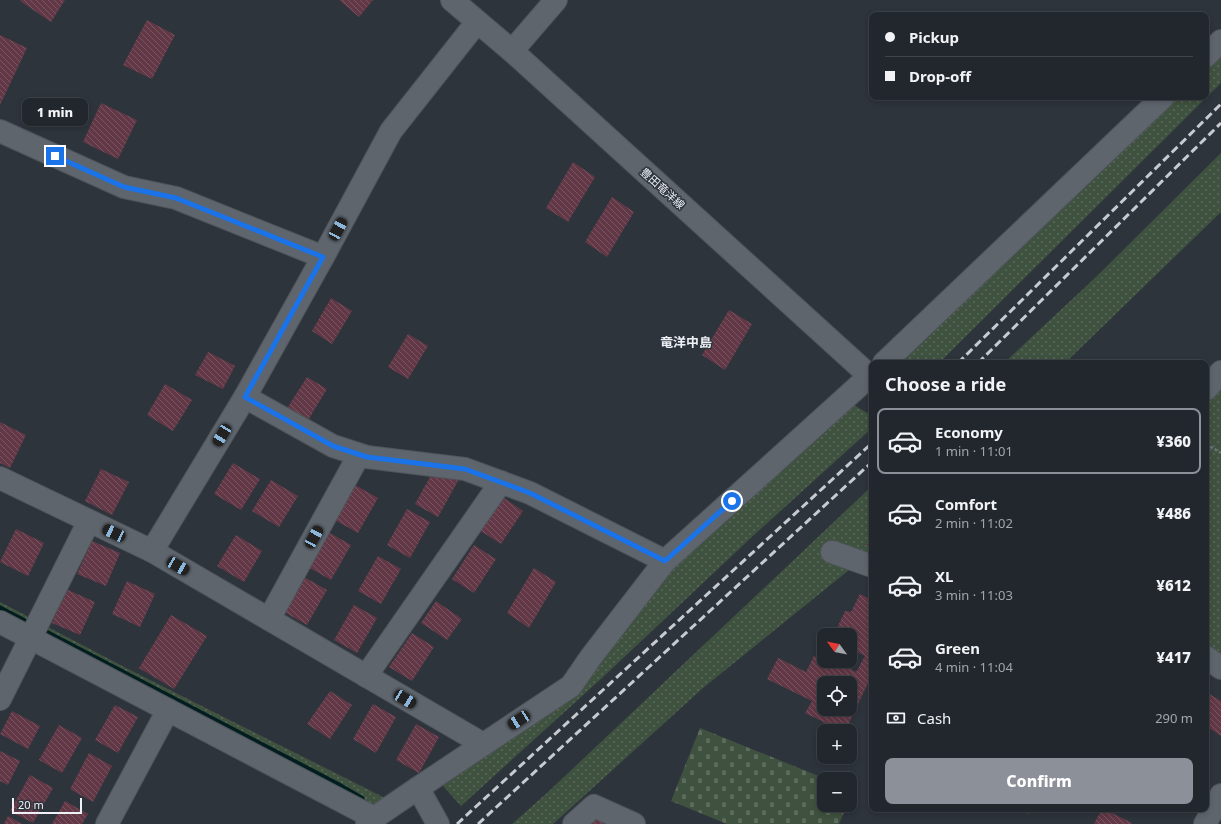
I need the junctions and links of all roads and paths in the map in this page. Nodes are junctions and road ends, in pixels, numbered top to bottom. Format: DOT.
graph roads {
  1 [pos="452,0"];
  2 [pos="556,0"];
  3 [pos="477,22"];
  4 [pos="1221,41"];
  5 [pos="512,51"];
  6 [pos="1209,53"];
  7 [pos="1160,100"];
  8 [pos="0,131"];
  9 [pos="323,257"];
  10 [pos="888,360"];
  11 [pos="869,369"];
  12 [pos="1221,372"];
  13 [pos="869,377"];
  14 [pos="1209,386"];
  15 [pos="245,397"];
  16 [pos="1209,446"];
  17 [pos="1221,453"];
  18 [pos="359,455"];
  19 [pos="0,478"];
  20 [pos="501,482"];
  21 [pos="89,521"];
  22 [pos="152,551"];
  23 [pos="832,552"];
  24 [pos="665,561"];
  25 [pos="869,565"];
  26 [pos="269,619"];
  27 [pos="0,622"];
  28 [pos="30,638"];
  29 [pos="1209,659"];
  30 [pos="1221,668"];
  31 [pos="366,676"];
  32 [pos="0,699"];
  33 [pos="168,710"];
  34 [pos="483,744"];
  35 [pos="418,788"];
  36 [pos="1221,795"];
  37 [pos="371,821"];
  38 [pos="107,824"];
  39 [pos="438,824"];
  40 [pos="574,824"];
  41 [pos="634,824"];
  42 [pos="1205,824"];
  1 -- 3 [label="street, 豊田竜洋線"];
  2 -- 5 [label="street"];
  3 -- 5 [label="street, 豊田竜洋線"];
  3 -- 9 [label="street"];
  4 -- 6 [label="street"];
  5 -- 11 [label="street, 豊田竜洋線"];
  7 -- 10 [label="street"];
  8 -- 9 [label="street"];
  9 -- 15 [label="street"];
  12 -- 14 [label="street"];
  13 -- 24 [label="street"];
  15 -- 18 [label="street"];
  15 -- 22 [label="street"];
  16 -- 17 [label="path"];
  18 -- 20 [label="street"];
  18 -- 26 [label="street"];
  19 -- 21 [label="street"];
  20 -- 24 [label="street"];
  20 -- 31 [label="street"];
  21 -- 22 [label="street"];
  21 -- 28 [label="street"];
  22 -- 26 [label="street"];
  23 -- 25 [label="street"];
  24 -- 34 [label="street"];
  26 -- 31 [label="street"];
  27 -- 28 [label="street"];
  28 -- 32 [label="street"];
  28 -- 33 [label="street"];
  29 -- 30 [label="street"];
  31 -- 34 [label="street"];
  33 -- 37 [label="street"];
  33 -- 38 [label="street"];
  34 -- 35 [label="street"];
  35 -- 37 [label="street"];
  35 -- 39 [label="street"];
  36 -- 42 [label="street"];
  40 -- 41 [label="street"];
}
